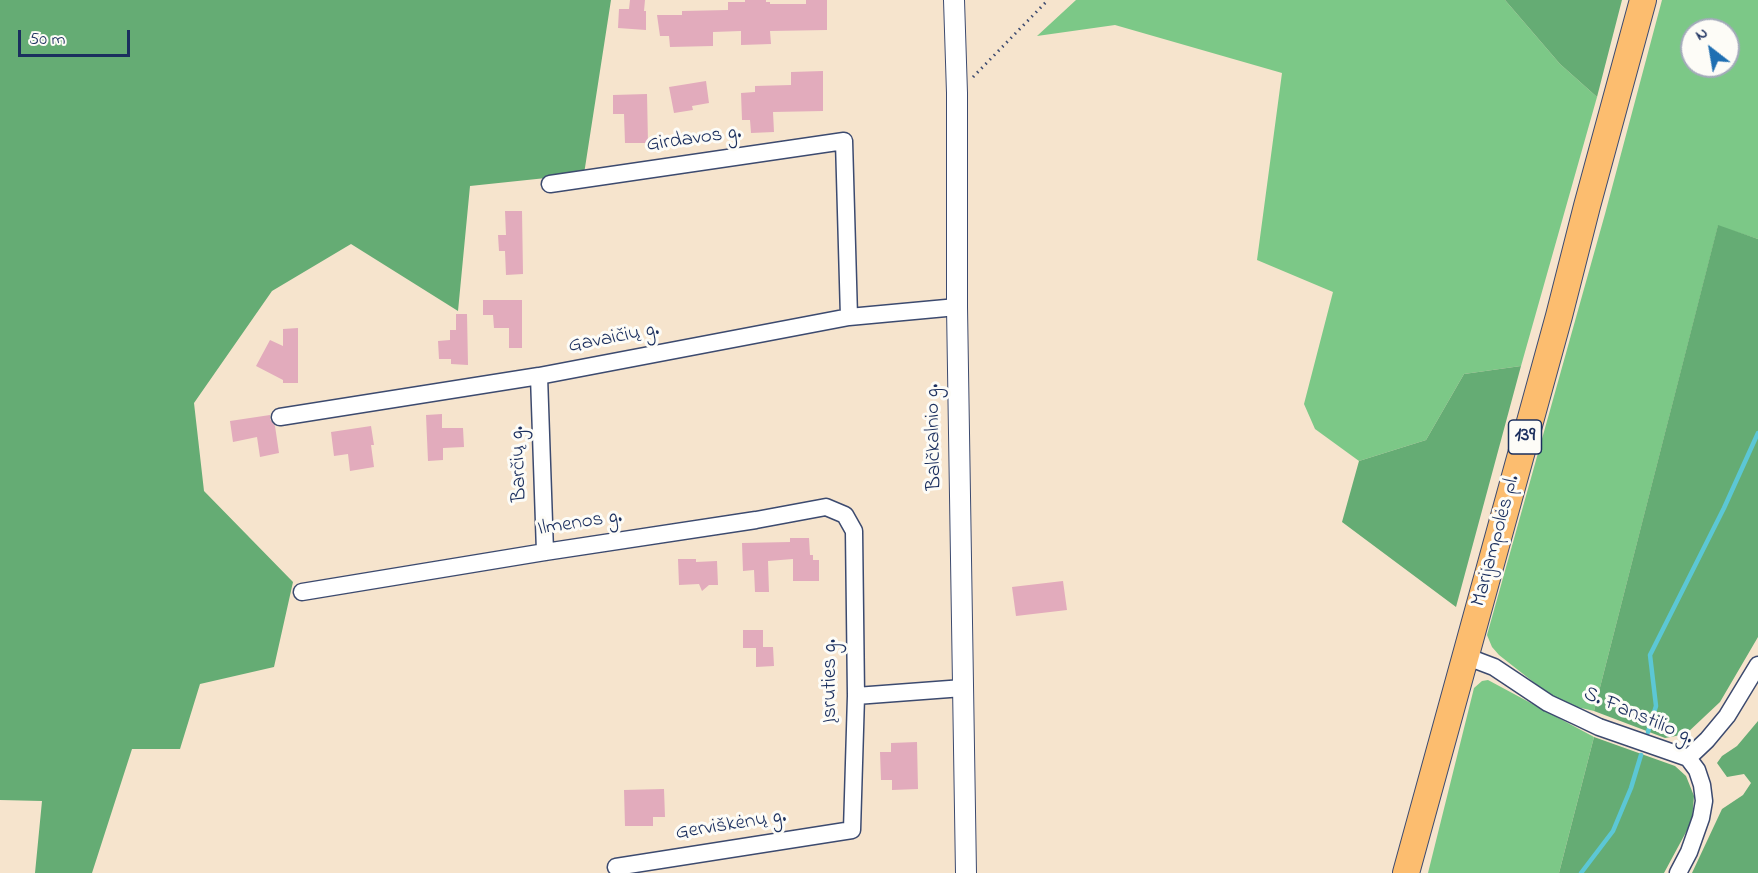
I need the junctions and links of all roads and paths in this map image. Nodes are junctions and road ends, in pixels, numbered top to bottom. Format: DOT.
graph roads {
  1 [pos="954,0"];
  2 [pos="1048,0"];
  3 [pos="1643,0"];
  4 [pos="957,93"];
  5 [pos="550,184"];
  6 [pos="957,307"];
  7 [pos="849,317"];
  8 [pos="539,376"];
  9 [pos="280,417"];
  10 [pos="854,531"];
  11 [pos="545,552"];
  12 [pos="302,592"];
  13 [pos="1465,656"];
  14 [pos="1758,665"];
  15 [pos="963,688"];
  16 [pos="856,696"];
  17 [pos="1688,758"];
  18 [pos="852,830"];
  19 [pos="616,867"];
  20 [pos="966,873"];
  21 [pos="1406,873"];
  22 [pos="1678,873"];
  1 -- 4 [label="street, Balčkalnio g."];
  2 -- 4 [label="path"];
  3 -- 13 [label="main road, Marijampolės pl. / 139"];
  4 -- 6 [label="street, Balčkalnio g."];
  5 -- 7 [label="street, Girdavos g."];
  6 -- 7 [label="street, Gavaičių g."];
  6 -- 15 [label="street, Balčkalnio g."];
  7 -- 8 [label="street, Gavaičių g."];
  8 -- 9 [label="street, Gavaičių g."];
  8 -- 11 [label="street, Barčių g."];
  10 -- 11 [label="street, Ilmenos g."];
  10 -- 16 [label="street, Įsruties g."];
  11 -- 12 [label="street, Ilmenos g."];
  13 -- 17 [label="street, S. Fanstilio g."];
  13 -- 21 [label="main road, Marijampolės pl. / 139"];
  14 -- 17 [label="street"];
  15 -- 16 [label="street"];
  15 -- 20 [label="street, Balčkalnio g."];
  16 -- 18 [label="street, Įsruties g."];
  17 -- 22 [label="street, S. Fanstilio g."];
  18 -- 19 [label="street, Gerviškėnų g."];
}
